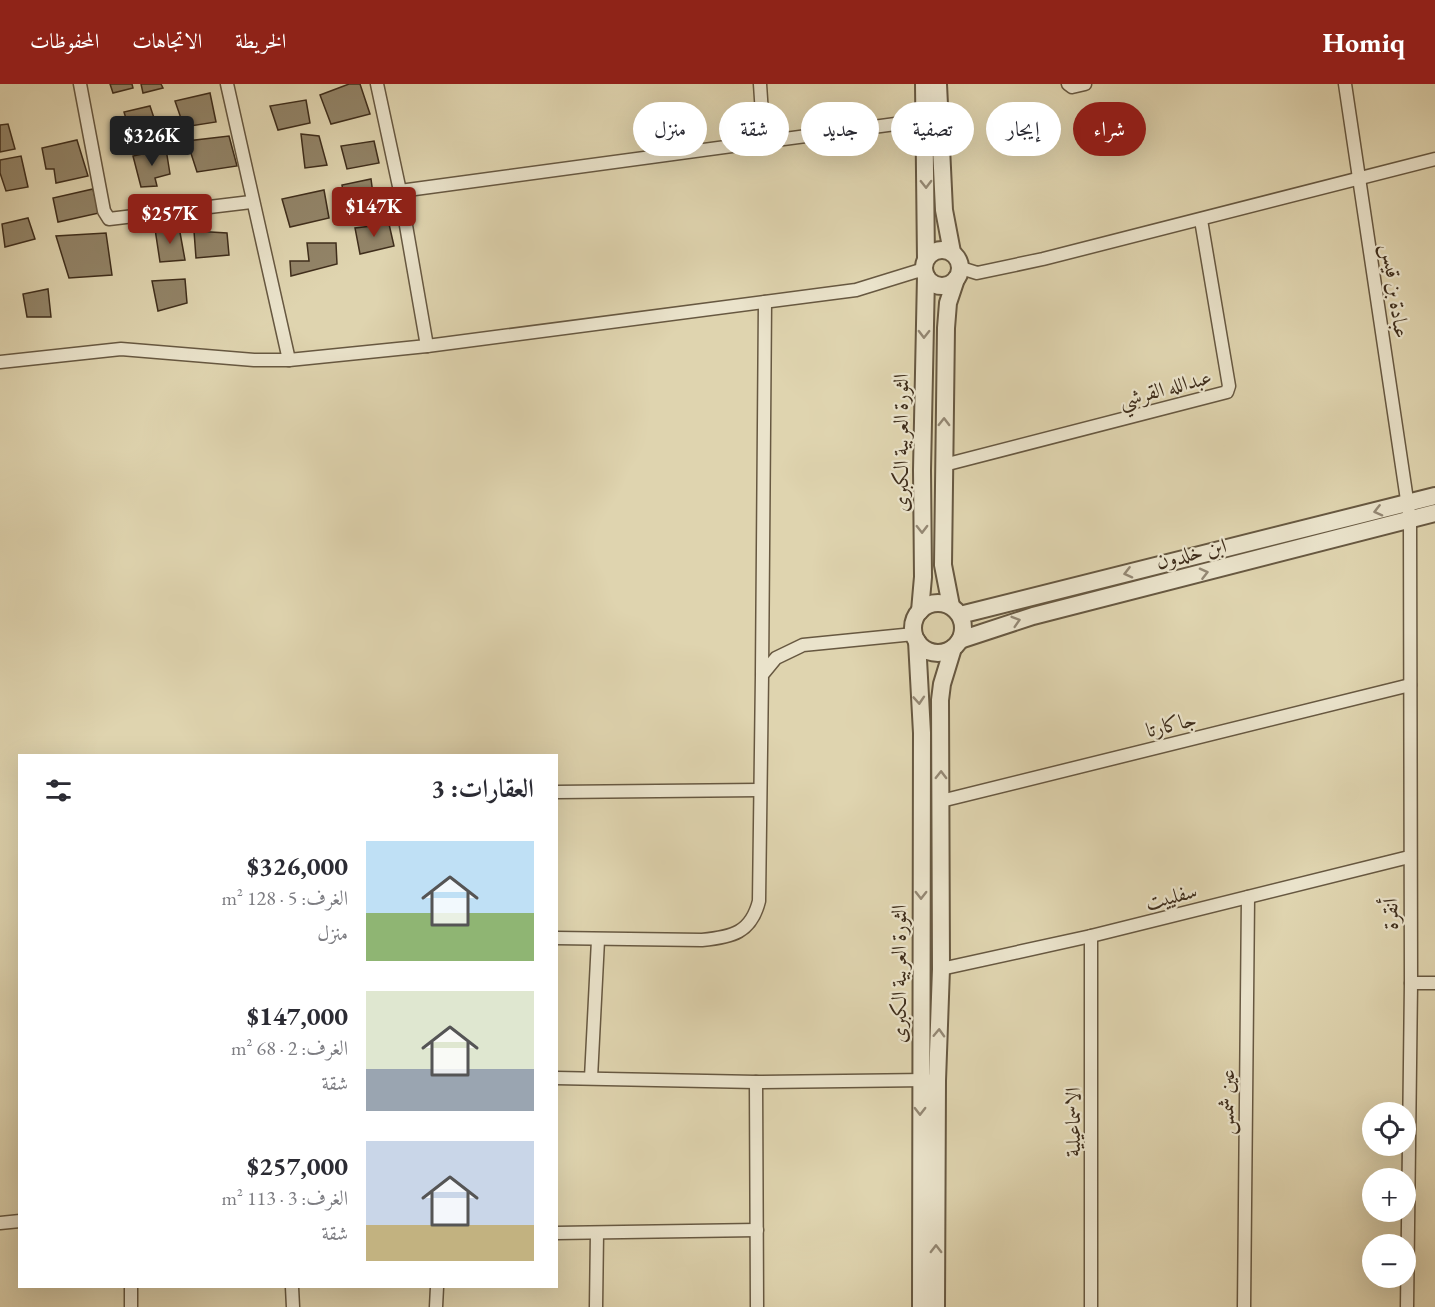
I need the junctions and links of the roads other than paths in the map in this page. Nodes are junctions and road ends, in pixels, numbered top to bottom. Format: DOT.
graph roads {
  1 [pos="80,84"];
  2 [pos="227,84"];
  3 [pos="377,84"];
  4 [pos="760,84"];
  5 [pos="924,84"];
  6 [pos="938,84"];
  7 [pos="1068,84"];
  8 [pos="1085,84"];
  9 [pos="1345,84"];
  10 [pos="761,102"];
  11 [pos="924,102"];
  12 [pos="891,125"];
  13 [pos="789,140"];
  14 [pos="719,150"];
  15 [pos="925,156"];
  16 [pos="1435,159"];
  17 [pos="1360,179"];
  18 [pos="400,191"];
  19 [pos="252,202"];
  20 [pos="1201,219"];
  21 [pos="952,252"];
  22 [pos="925,268"];
  23 [pos="958,273"];
  24 [pos="765,302"];
  25 [pos="427,346"];
  26 [pos="289,360"];
  27 [pos="0,362"];
  28 [pos="944,465"];
  29 [pos="1435,496"];
  30 [pos="1408,512"];
  31 [pos="1435,513"];
  32 [pos="920,611"];
  33 [pos="955,611"];
  34 [pos="916,637"];
  35 [pos="956,644"];
  36 [pos="762,675"];
  37 [pos="1410,685"];
  38 [pos="922,733"];
  39 [pos="942,733"];
  40 [pos="759,790"];
  41 [pos="558,792"];
  42 [pos="941,801"];
  43 [pos="1409,857"];
  44 [pos="1248,897"];
  45 [pos="1091,936"];
  46 [pos="558,938"];
  47 [pos="598,940"];
  48 [pos="941,969"];
  49 [pos="1411,983"];
  50 [pos="1435,983"];
  51 [pos="558,1078"];
  52 [pos="591,1078"];
  53 [pos="920,1080"];
  54 [pos="938,1081"];
  55 [pos="756,1082"];
  56 [pos="18,1221"];
  57 [pos="0,1223"];
  58 [pos="758,1230"];
  59 [pos="558,1233"];
  60 [pos="597,1233"];
  61 [pos="131,1288"];
  62 [pos="292,1288"];
  63 [pos="437,1288"];
  64 [pos="131,1307"];
  65 [pos="293,1307"];
  66 [pos="436,1307"];
  67 [pos="596,1307"];
  68 [pos="757,1307"];
  69 [pos="921,1307"];
  70 [pos="936,1307"];
  71 [pos="1091,1307"];
  72 [pos="1244,1307"];
  73 [pos="1407,1307"];
  1 -- 19 [label="street"];
  2 -- 19 [label="street"];
  3 -- 18 [label="street"];
  4 -- 10 [label="street"];
  5 -- 11 [label="street, الثورة العربية الكبرى"];
  6 -- 21 [label="street"];
  7 -- 8 [label="street"];
  9 -- 17 [label="street, عبادة بن قيس"];
  12 -- 13 [label="street"];
  14 -- 18 [label="street"];
  15 -- 22 [label="street, الثورة العربية الكبرى, one-way"];
  16 -- 17 [label="street"];
  17 -- 20 [label="street"];
  17 -- 30 [label="street, عبادة بن قيس"];
  18 -- 25 [label="street"];
  19 -- 26 [label="street"];
  20 -- 23 [label="street"];
  20 -- 28 [label="street, عبدالله القرشي"];
  21 -- 22 [label="street"];
  21 -- 23 [label="street"];
  22 -- 23 [label="street"];
  22 -- 24 [label="street"];
  22 -- 32 [label="street, الثورة العربية الكبرى, one-way"];
  28 -- 23 [label="street, الثورة العربية الكبرى, one-way"];
  24 -- 25 [label="street"];
  24 -- 36 [label="street"];
  25 -- 26 [label="street"];
  26 -- 27 [label="street"];
  28 -- 33 [label="street, الثورة العربية الكبرى"];
  29 -- 30 [label="street, ابن خلدون"];
  30 -- 31 [label="street, ابن خلدون"];
  30 -- 33 [label="street, ابن خلدون, one-way"];
  35 -- 30 [label="street, ابن خلدون, one-way"];
  30 -- 37 [label="street, أنقرة"];
  32 -- 33 [label="street"];
  32 -- 34 [label="street"];
  33 -- 35 [label="street"];
  34 -- 35 [label="street"];
  34 -- 36 [label="street"];
  34 -- 38 [label="street, الثورة العربية الكبرى, one-way"];
  35 -- 39 [label="street, الثورة العربية الكبرى"];
  36 -- 40 [label="street"];
  37 -- 42 [label="street, جاكارتا"];
  37 -- 43 [label="street, أنقرة"];
  38 -- 39 [label="street"];
  38 -- 53 [label="street, الثورة العربية الكبرى, one-way"];
  42 -- 39 [label="street, الثورة العربية الكبرى, one-way"];
  40 -- 41 [label="street"];
  40 -- 47 [label="street"];
  42 -- 48 [label="street, الثورة العربية الكبرى"];
  43 -- 44 [label="street, سفلييت"];
  43 -- 49 [label="street, أنقرة"];
  44 -- 45 [label="street, سفلييت"];
  44 -- 72 [label="street, عين شمس"];
  45 -- 48 [label="street, سفلييت"];
  45 -- 71 [label="street, الاسماعيلية"];
  46 -- 47 [label="street"];
  47 -- 52 [label="street"];
  54 -- 48 [label="street, الثورة العربية الكبرى, one-way"];
  49 -- 50 [label="street"];
  49 -- 73 [label="street, أنقرة"];
  51 -- 52 [label="street"];
  52 -- 55 [label="street"];
  53 -- 54 [label="street"];
  53 -- 55 [label="street"];
  53 -- 69 [label="street, الثورة العربية الكبرى, one-way"];
  70 -- 54 [label="street, الثورة العربية الكبرى, one-way"];
  55 -- 58 [label="street"];
  56 -- 57 [label="street"];
  58 -- 60 [label="street"];
  58 -- 68 [label="street"];
  59 -- 60 [label="street"];
  60 -- 67 [label="street"];
  61 -- 64 [label="street"];
  62 -- 65 [label="street"];
  63 -- 66 [label="street"];
}
